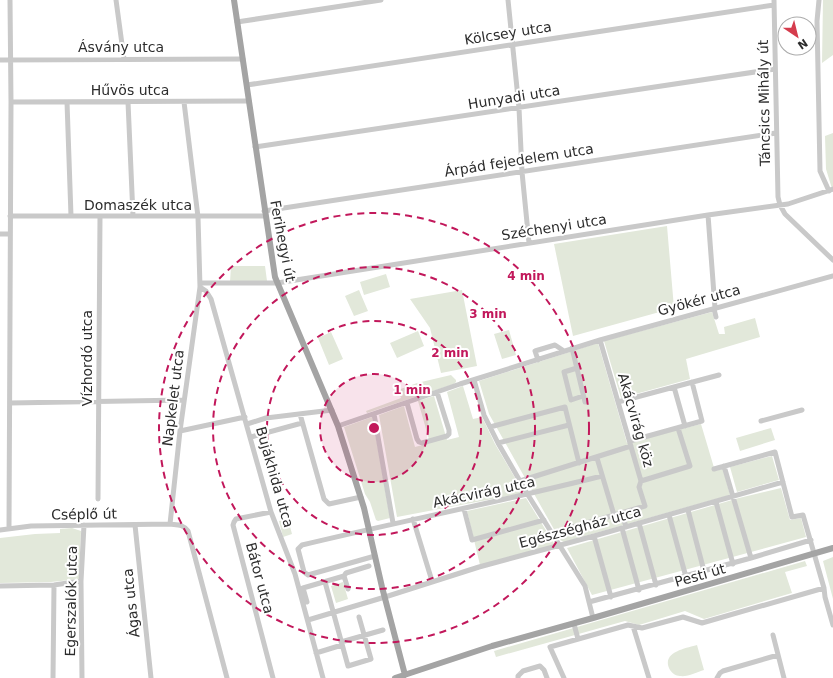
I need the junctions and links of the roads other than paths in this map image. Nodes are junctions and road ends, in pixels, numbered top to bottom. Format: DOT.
graph roads {
  1 [pos="10,0"];
  2 [pos="116,0"];
  3 [pos="234,0"];
  4 [pos="381,0"];
  5 [pos="508,0"];
  6 [pos="820,0"];
  7 [pos="774,2"];
  8 [pos="237,22"];
  9 [pos="512,44"];
  10 [pos="124,59"];
  11 [pos="243,59"];
  12 [pos="0,60"];
  13 [pos="11,60"];
  14 [pos="775,69"];
  15 [pos="246,85"];
  16 [pos="12,102"];
  17 [pos="67,102"];
  18 [pos="128,102"];
  19 [pos="184,102"];
  20 [pos="249,102"];
  21 [pos="519,108"];
  22 [pos="776,133"];
  23 [pos="255,147"];
  24 [pos="522,172"];
  25 [pos="831,190"];
  26 [pos="780,206"];
  27 [pos="265,213"];
  28 [pos="708,215"];
  29 [pos="10,216"];
  30 [pos="71,216"];
  31 [pos="133,216"];
  32 [pos="100,217"];
  33 [pos="198,217"];
  34 [pos="0,234"];
  35 [pos="10,234"];
  36 [pos="529,243"];
  37 [pos="833,260"];
  38 [pos="833,276"];
  39 [pos="277,283"];
  40 [pos="200,285"];
  41 [pos="715,309"];
  42 [pos="716,317"];
  43 [pos="600,340"];
  44 [pos="572,348"];
  45 [pos="564,352"];
  46 [pos="538,360"];
  47 [pos="577,368"];
  48 [pos="719,375"];
  49 [pos="474,380"];
  50 [pos="692,382"];
  51 [pos="674,387"];
  52 [pos="437,392"];
  53 [pos="184,400"];
  54 [pos="98,401"];
  55 [pos="618,402"];
  56 [pos="406,403"];
  57 [pos="10,404"];
  58 [pos="332,410"];
  59 [pos="802,410"];
  60 [pos="300,414"];
  61 [pos="374,414"];
  62 [pos="246,417"];
  63 [pos="761,421"];
  64 [pos="302,423"];
  65 [pos="247,424"];
  66 [pos="569,425"];
  67 [pos="338,426"];
  68 [pos="685,426"];
  69 [pos="490,427"];
  70 [pos="678,428"];
  71 [pos="180,431"];
  72 [pos="251,438"];
  73 [pos="498,443"];
  74 [pos="630,444"];
  75 [pos="597,458"];
  76 [pos="580,463"];
  77 [pos="724,466"];
  78 [pos="714,469"];
  79 [pos="602,476"];
  80 [pos="520,481"];
  81 [pos="641,481"];
  82 [pos="782,482"];
  83 [pos="528,495"];
  84 [pos="361,497"];
  85 [pos="733,497"];
  86 [pos="98,499"];
  87 [pos="716,502"];
  88 [pos="645,506"];
  89 [pos="464,509"];
  90 [pos="688,510"];
  91 [pos="271,512"];
  92 [pos="622,513"];
  93 [pos="614,515"];
  94 [pos="669,515"];
  95 [pos="413,519"];
  96 [pos="544,520"];
  97 [pos="393,523"];
  98 [pos="639,523"];
  99 [pos="170,524"];
  100 [pos="84,525"];
  101 [pos="135,525"];
  102 [pos="9,528"];
  103 [pos="370,528"];
  104 [pos="624,528"];
  105 [pos="0,530"];
  106 [pos="552,533"];
  107 [pos="594,536"];
  108 [pos="811,540"];
  109 [pos="560,545"];
  110 [pos="833,548"];
  111 [pos="815,554"];
  112 [pos="375,556"];
  113 [pos="751,558"];
  114 [pos="733,564"];
  115 [pos="369,566"];
  116 [pos="704,572"];
  117 [pos="344,576"];
  118 [pos="686,577"];
  119 [pos="81,581"];
  120 [pos="432,581"];
  121 [pos="325,582"];
  122 [pos="54,585"];
  123 [pos="656,585"];
  124 [pos="0,586"];
  125 [pos="824,588"];
  126 [pos="348,589"];
  127 [pos="639,590"];
  128 [pos="385,597"];
  129 [pos="611,597"];
  130 [pos="307,602"];
  131 [pos="589,602"];
  132 [pos="332,612"];
  133 [pos="360,617"];
  134 [pos="593,618"];
  135 [pos="308,620"];
  136 [pos="574,624"];
  137 [pos="833,625"];
  138 [pos="633,626"];
  139 [pos="383,630"];
  140 [pos="364,635"];
  141 [pos="773,636"];
  142 [pos="578,639"];
  143 [pos="341,644"];
  144 [pos="316,653"];
  145 [pos="778,655"];
  146 [pos="405,676"];
  147 [pos="53,678"];
  148 [pos="82,678"];
  149 [pos="151,678"];
  150 [pos="228,678"];
  151 [pos="273,678"];
  152 [pos="322,678"];
  153 [pos="395,678"];
  154 [pos="518,678"];
  155 [pos="547,678"];
  156 [pos="564,678"];
  157 [pos="649,678"];
  158 [pos="717,678"];
  159 [pos="784,678"];
  1 -- 13 [label="street"];
  2 -- 10 [label="street"];
  3 -- 8 [label="main road, Ferihegyi út"];
  4 -- 8 [label="street"];
  5 -- 9 [label="street"];
  6 -- 25 [label="street"];
  7 -- 9 [label="street, Kölcsey utca"];
  7 -- 14 [label="street, Táncsics Mihály út"];
  8 -- 11 [label="main road, Ferihegyi út"];
  9 -- 15 [label="street, Kölcsey utca"];
  9 -- 21 [label="street"];
  10 -- 11 [label="street, Ásvány utca"];
  10 -- 13 [label="street, Ásvány utca"];
  11 -- 15 [label="main road, Ferihegyi út"];
  12 -- 13 [label="street, Ásvány utca"];
  13 -- 16 [label="street"];
  14 -- 21 [label="street, Hunyadi utca"];
  14 -- 22 [label="street, Táncsics Mihály út"];
  15 -- 20 [label="main road, Ferihegyi út"];
  16 -- 17 [label="street, Hűvös utca"];
  16 -- 29 [label="street"];
  17 -- 18 [label="street, Hűvös utca"];
  17 -- 30 [label="street"];
  18 -- 19 [label="street, Hűvös utca"];
  18 -- 31 [label="street"];
  19 -- 20 [label="street, Hűvös utca"];
  19 -- 33 [label="street, Napkelet utca"];
  20 -- 23 [label="main road, Ferihegyi út"];
  21 -- 23 [label="street, Hunyadi utca"];
  21 -- 24 [label="street"];
  22 -- 24 [label="street, Árpád fejedelem utca"];
  22 -- 26 [label="street, Táncsics Mihály út"];
  23 -- 27 [label="main road, Ferihegyi út"];
  24 -- 27 [label="street, Árpád fejedelem utca"];
  24 -- 36 [label="street"];
  25 -- 26 [label="street, Széchenyi utca"];
  26 -- 28 [label="street, Széchenyi utca"];
  26 -- 37 [label="street"];
  27 -- 33 [label="street, Domaszék utca"];
  27 -- 39 [label="main road, Ferihegyi út"];
  28 -- 36 [label="street, Széchenyi utca"];
  28 -- 41 [label="street"];
  29 -- 30 [label="street, Domaszék utca"];
  29 -- 35 [label="street"];
  30 -- 32 [label="street, Domaszék utca"];
  31 -- 32 [label="street, Domaszék utca"];
  31 -- 33 [label="street, Domaszék utca"];
  32 -- 54 [label="street, Vízhordó utca"];
  33 -- 40 [label="street, Napkelet utca"];
  34 -- 35 [label="street"];
  35 -- 57 [label="street"];
  36 -- 39 [label="street, Széchenyi utca"];
  38 -- 41 [label="street, Gyökér utca"];
  39 -- 40 [label="street, Széchenyi utca"];
  39 -- 58 [label="main road, Ferihegyi út"];
  40 -- 53 [label="street, Napkelet utca"];
  40 -- 62 [label="street, Bujákhida utca"];
  41 -- 42 [label="street"];
  41 -- 43 [label="street, Gyökér utca"];
  43 -- 44 [label="street, Gyökér utca"];
  43 -- 55 [label="street, Akácvirág köz"];
  44 -- 45 [label="street, Gyökér utca"];
  44 -- 47 [label="street"];
  45 -- 46 [label="street, Gyökér utca"];
  45 -- 46 [label="street"];
  46 -- 49 [label="street, Gyökér utca"];
  47 -- 47 [label="street"];
  48 -- 50 [label="street"];
  49 -- 52 [label="street, Gyökér utca"];
  49 -- 69 [label="street"];
  50 -- 51 [label="street"];
  50 -- 68 [label="street, Akácvirág utca"];
  51 -- 55 [label="street"];
  51 -- 68 [label="street"];
  52 -- 56 [label="street, Gyökér utca"];
  52 -- 56 [label="street"];
  53 -- 54 [label="street"];
  53 -- 71 [label="street, Napkelet utca"];
  54 -- 57 [label="street"];
  54 -- 86 [label="street, Vízhordó utca"];
  55 -- 74 [label="street, Akácvirág köz"];
  56 -- 61 [label="street, Gyökér utca"];
  57 -- 102 [label="street"];
  58 -- 60 [label="street"];
  58 -- 67 [label="main road, Ferihegyi út"];
  59 -- 63 [label="street"];
  60 -- 64 [label="street"];
  60 -- 65 [label="street"];
  61 -- 67 [label="street, Gyökér utca"];
  61 -- 97 [label="street"];
  62 -- 65 [label="street, Bujákhida utca"];
  62 -- 71 [label="street"];
  64 -- 72 [label="street"];
  64 -- 84 [label="street"];
  65 -- 72 [label="street, Bujákhida utca"];
  66 -- 69 [label="street"];
  66 -- 73 [label="street"];
  66 -- 76 [label="street"];
  67 -- 84 [label="main road, Ferihegyi út"];
  68 -- 70 [label="street, Akácvirág utca"];
  69 -- 73 [label="street"];
  70 -- 74 [label="street, Akácvirág utca"];
  70 -- 81 [label="street"];
  71 -- 99 [label="street, Napkelet utca"];
  72 -- 91 [label="street, Bujákhida utca"];
  73 -- 80 [label="street"];
  74 -- 75 [label="street, Akácvirág utca"];
  74 -- 81 [label="street, Akácvirág köz"];
  75 -- 76 [label="street, Akácvirág utca"];
  75 -- 79 [label="street"];
  76 -- 80 [label="street, Akácvirág utca"];
  77 -- 78 [label="street"];
  77 -- 82 [label="street"];
  77 -- 85 [label="street"];
  79 -- 83 [label="street, Akácvirág utca"];
  79 -- 93 [label="street"];
  80 -- 83 [label="street"];
  81 -- 88 [label="street, Akácvirág köz"];
  82 -- 85 [label="street, Egészségház utca"];
  82 -- 108 [label="street"];
  83 -- 89 [label="street, Akácvirág utca"];
  83 -- 96 [label="street"];
  84 -- 103 [label="main road, Ferihegyi út"];
  85 -- 87 [label="street, Egészségház utca"];
  85 -- 113 [label="street"];
  87 -- 90 [label="street, Egészségház utca"];
  87 -- 114 [label="street"];
  88 -- 92 [label="street, Egészségház utca"];
  89 -- 95 [label="street, Akácvirág utca"];
  89 -- 96 [label="street"];
  90 -- 94 [label="street, Egészségház utca"];
  90 -- 116 [label="street, Pesti út"];
  91 -- 135 [label="street, Bujákhida utca"];
  91 -- 151 [label="street, Bátor utca"];
  92 -- 93 [label="street, Egészségház utca"];
  92 -- 104 [label="street"];
  93 -- 106 [label="street, Egészségház utca"];
  94 -- 98 [label="street, Egészségház utca"];
  94 -- 118 [label="street"];
  95 -- 97 [label="street, Akácvirág utca"];
  95 -- 120 [label="street"];
  96 -- 106 [label="street"];
  97 -- 103 [label="street, Akácvirág utca"];
  98 -- 104 [label="street, Egészségház utca"];
  98 -- 123 [label="street, Pesti út"];
  99 -- 101 [label="street, Cséplő út"];
  99 -- 150 [label="street"];
  100 -- 101 [label="street, Cséplő út"];
  100 -- 102 [label="street, Cséplő út"];
  100 -- 119 [label="street, Egerszalók utca"];
  101 -- 149 [label="street, Ágas utca"];
  102 -- 105 [label="street, Cséplő út"];
  103 -- 112 [label="main road, Ferihegyi út"];
  103 -- 112 [label="street"];
  104 -- 107 [label="street, Egészségház utca"];
  104 -- 127 [label="street"];
  106 -- 109 [label="street"];
  107 -- 109 [label="street, Egészségház utca"];
  107 -- 129 [label="street"];
  108 -- 111 [label="street"];
  108 -- 113 [label="street, Pesti út"];
  109 -- 120 [label="street, Egészségház utca"];
  109 -- 131 [label="street"];
  110 -- 111 [label="main road, Pesti út"];
  111 -- 125 [label="street"];
  111 -- 134 [label="main road, Pesti út"];
  112 -- 128 [label="main road, Ferihegyi út"];
  113 -- 114 [label="street, Pesti út"];
  114 -- 116 [label="street, Pesti út"];
  115 -- 117 [label="street"];
  116 -- 118 [label="street, Pesti út"];
  117 -- 121 [label="street"];
  117 -- 126 [label="street"];
  118 -- 123 [label="street, Pesti út"];
  119 -- 122 [label="street"];
  119 -- 148 [label="street, Egerszalók utca"];
  120 -- 128 [label="street, Egészségház utca"];
  121 -- 130 [label="street"];
  121 -- 132 [label="street"];
  122 -- 124 [label="street"];
  122 -- 147 [label="street"];
  123 -- 127 [label="street, Pesti út"];
  125 -- 137 [label="street"];
  125 -- 138 [label="street"];
  127 -- 129 [label="street, Pesti út"];
  128 -- 132 [label="street"];
  128 -- 146 [label="main road, Ferihegyi út"];
  129 -- 131 [label="street, Pesti út"];
  131 -- 134 [label="street"];
  132 -- 135 [label="street"];
  132 -- 143 [label="street"];
  133 -- 140 [label="street"];
  134 -- 136 [label="main road, Pesti út"];
  135 -- 144 [label="street, Bujákhida utca"];
  136 -- 142 [label="street"];
  136 -- 146 [label="main road, Pesti út"];
  138 -- 142 [label="street"];
  138 -- 157 [label="street"];
  139 -- 140 [label="street"];
  140 -- 143 [label="street"];
  140 -- 143 [label="street"];
  141 -- 145 [label="street"];
  142 -- 156 [label="street"];
  143 -- 144 [label="street"];
  144 -- 152 [label="street, Bujákhida utca"];
  145 -- 158 [label="street"];
  145 -- 159 [label="street"];
  146 -- 153 [label="main road, Pesti út"];
  154 -- 155 [label="street"];
}
